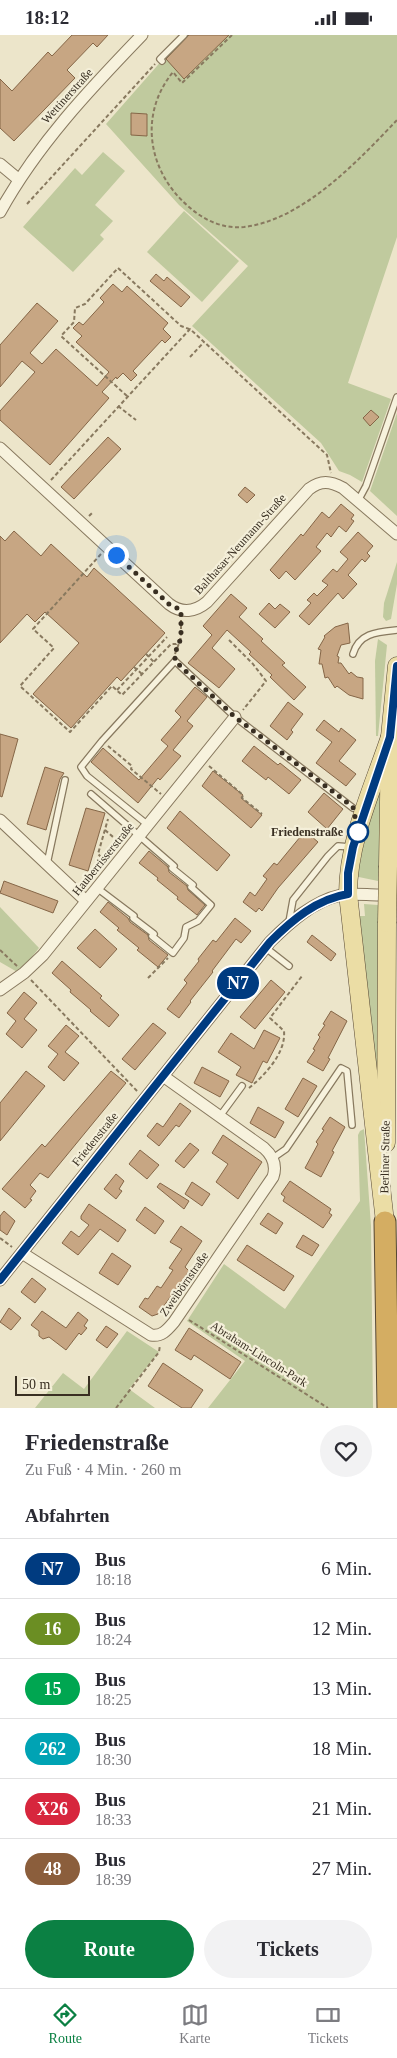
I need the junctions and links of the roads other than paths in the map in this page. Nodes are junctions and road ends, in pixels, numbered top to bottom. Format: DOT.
graph roads {
  1 [pos="142,35"];
  2 [pos="184,35"];
  3 [pos="161,60"];
  4 [pos="0,164"];
  5 [pos="18,179"];
  6 [pos="0,212"];
  7 [pos="397,397"];
  8 [pos="0,448"];
  9 [pos="359,499"];
  10 [pos="395,530"];
  11 [pos="397,630"];
  12 [pos="353,654"];
  13 [pos="397,666"];
  14 [pos="235,717"];
  15 [pos="390,737"];
  16 [pos="65,780"];
  17 [pos="90,794"];
  18 [pos="353,807"];
  19 [pos="0,820"];
  20 [pos="148,825"];
  21 [pos="139,837"];
  22 [pos="353,847"];
  23 [pos="47,864"];
  24 [pos="97,888"];
  25 [pos="348,894"];
  26 [pos="379,895"];
  27 [pos="86,901"];
  28 [pos="289,923"];
  29 [pos="266,947"];
  30 [pos="289,966"];
  31 [pos="0,990"];
  32 [pos="163,1076"];
  33 [pos="241,1088"];
  34 [pos="220,1116"];
  35 [pos="352,1125"];
  36 [pos="272,1158"];
  37 [pos="385,1222"];
  38 [pos="22,1253"];
  39 [pos="0,1280"];
  40 [pos="388,1408"];
  1 -- 5 [label="street, Wettinerstraße"];
  2 -- 3 [label="lane"];
  4 -- 5 [label="street"];
  5 -- 6 [label="street, Wettinerstraße"];
  7 -- 9 [label="lane"];
  8 -- 9 [label="street, Balthasar-Neumann-Straße"];
  9 -- 10 [label="street"];
  11 -- 12 [label="lane"];
  13 -- 15 [label="main road, Berliner Straße"];
  14 -- 18 [label="lane"];
  14 -- 20 [label="street, Hauberrisserstraße"];
  14 -- 20 [label="lane"];
  15 -- 22 [label="main road"];
  15 -- 37 [label="main road, Berliner Straße, bridge"];
  16 -- 23 [label="lane"];
  17 -- 21 [label="lane"];
  19 -- 23 [label="street"];
  20 -- 21 [label="street, Hauberrisserstraße"];
  21 -- 24 [label="street, Hauberrisserstraße"];
  21 -- 24 [label="lane"];
  22 -- 25 [label="main road"];
  22 -- 28 [label="lane"];
  23 -- 27 [label="street"];
  24 -- 27 [label="street, Hauberrisserstraße"];
  25 -- 26 [label="street, Friedenstraße"];
  25 -- 28 [label="street, Friedenstraße"];
  25 -- 37 [label="main road"];
  27 -- 31 [label="street, Hauberrisserstraße"];
  28 -- 29 [label="street, Friedenstraße"];
  29 -- 30 [label="lane"];
  29 -- 32 [label="street, Friedenstraße"];
  32 -- 34 [label="street"];
  32 -- 38 [label="street, Friedenstraße"];
  33 -- 34 [label="lane"];
  34 -- 36 [label="street"];
  35 -- 36 [label="lane"];
  36 -- 38 [label="street, Zweibörnstraße"];
  37 -- 40 [label="highway, Berliner Straße"];
  38 -- 39 [label="street, Friedenstraße"];
}
